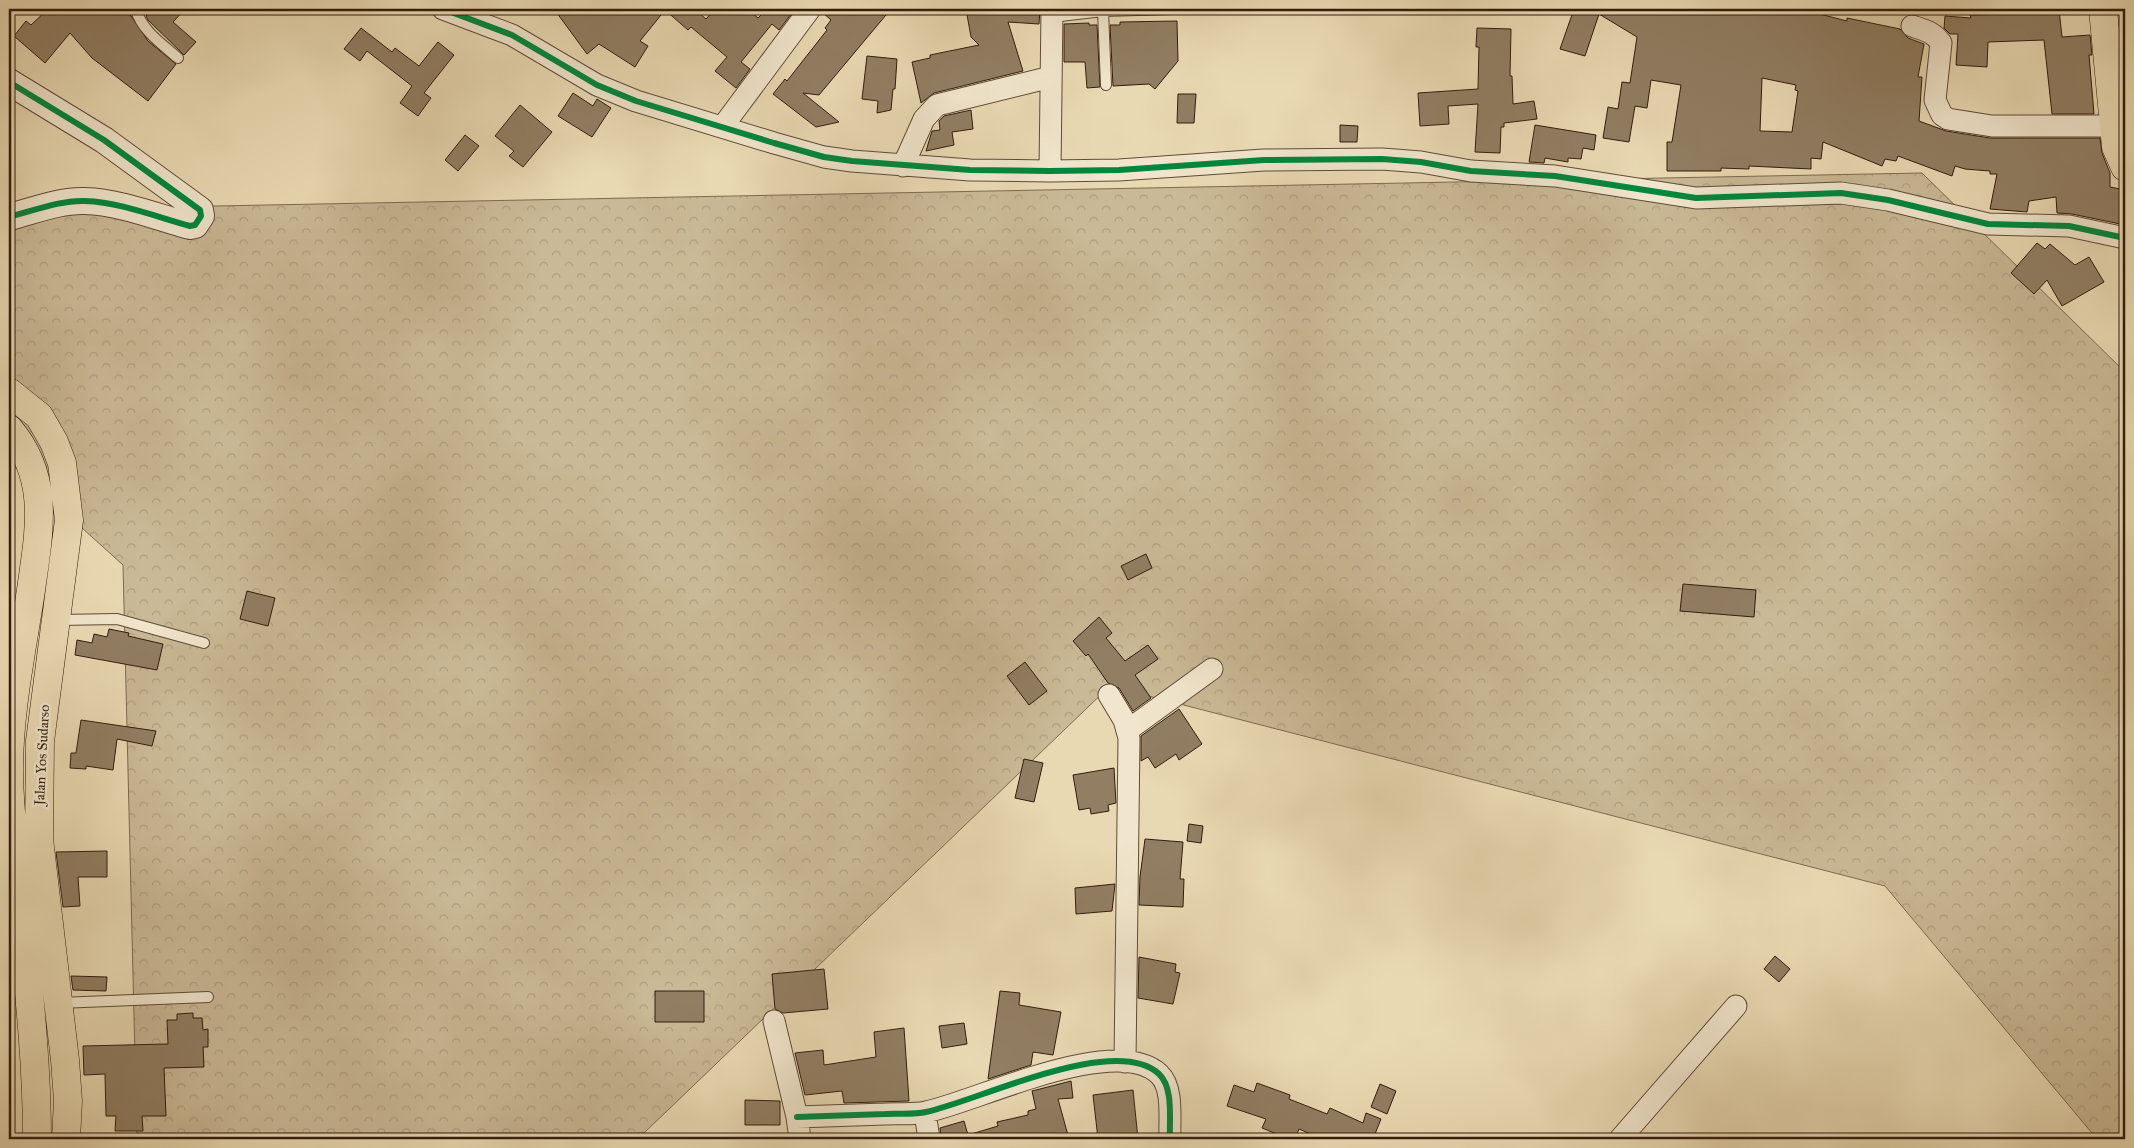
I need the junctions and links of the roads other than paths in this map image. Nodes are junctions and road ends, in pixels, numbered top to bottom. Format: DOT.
graph roads {
  1 [pos="136,9"];
  2 [pos="443,9"];
  3 [pos="810,9"];
  4 [pos="1173,9"];
  5 [pos="2102,9"];
  6 [pos="1103,11"];
  7 [pos="1052,13"];
  8 [pos="1912,26"];
  9 [pos="178,58"];
  10 [pos="1051,77"];
  11 [pos="9,82"];
  12 [pos="1106,85"];
  13 [pos="2117,117"];
  14 [pos="723,126"];
  15 [pos="903,166"];
  16 [pos="2125,167"];
  17 [pos="1050,171"];
  18 [pos="9,217"];
  19 [pos="2125,238"];
  20 [pos="9,392"];
  21 [pos="9,429"];
  22 [pos="54,620"];
  23 [pos="204,643"];
  24 [pos="1212,669"];
  25 [pos="1109,695"];
  26 [pos="1128,730"];
  27 [pos="9,772"];
  28 [pos="15,914"];
  29 [pos="208,997"];
  30 [pos="58,1003"];
  31 [pos="1736,1006"];
  32 [pos="774,1021"];
  33 [pos="1125,1062"];
  34 [pos="925,1112"];
  35 [pos="798,1117"];
  36 [pos="37,1139"];
  37 [pos="66,1139"];
  38 [pos="800,1139"];
  39 [pos="929,1139"];
  40 [pos="1170,1139"];
  41 [pos="1620,1139"];
  1 -- 9 [label="lane"];
  2 -- 14 [label="street"];
  3 -- 14 [label="street"];
  4 -- 6 [label="lane"];
  5 -- 13 [label="highway"];
  6 -- 7 [label="lane"];
  6 -- 12 [label="lane"];
  7 -- 10 [label="street"];
  8 -- 13 [label="street"];
  10 -- 15 [label="street"];
  10 -- 17 [label="street"];
  11 -- 18 [label="street"];
  13 -- 16 [label="highway"];
  14 -- 15 [label="street"];
  15 -- 17 [label="street"];
  17 -- 19 [label="street"];
  20 -- 22 [label="highway, Jalan Yos Sudarso"];
  21 -- 27 [label="highway, Jalan Yos Sudarso"];
  22 -- 23 [label="lane"];
  22 -- 30 [label="highway, Jalan Yos Sudarso"];
  24 -- 26 [label="street"];
  25 -- 26 [label="street"];
  26 -- 33 [label="street"];
  27 -- 28 [label="highway, Jalan Yos Sudarso"];
  28 -- 36 [label="highway, Jalan Yos Sudarso"];
  29 -- 30 [label="lane"];
  30 -- 37 [label="highway, Jalan Yos Sudarso"];
  31 -- 41 [label="street"];
  32 -- 35 [label="street"];
  33 -- 34 [label="street"];
  33 -- 40 [label="street"];
  34 -- 35 [label="street"];
  34 -- 39 [label="street"];
  35 -- 38 [label="street"];
}
